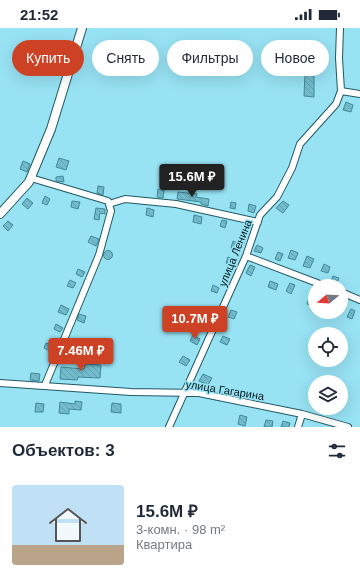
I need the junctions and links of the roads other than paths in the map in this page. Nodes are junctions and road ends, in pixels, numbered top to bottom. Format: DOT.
graph roads {
  1 [pos="82,28"];
  2 [pos="340,28"];
  3 [pos="341,91"];
  4 [pos="360,94"];
  5 [pos="31,178"];
  6 [pos="109,204"];
  7 [pos="0,214"];
  8 [pos="258,222"];
  9 [pos="246,256"];
  10 [pos="308,279"];
  11 [pos="348,295"];
  12 [pos="360,300"];
  13 [pos="0,383"];
  14 [pos="44,385"];
  15 [pos="184,392"];
  16 [pos="302,414"];
  17 [pos="169,427"];
  18 [pos="298,427"];
  19 [pos="348,427"];
  1 -- 5 [label="street"];
  2 -- 3 [label="street"];
  3 -- 4 [label="street"];
  3 -- 8 [label="street, улица Ленина"];
  5 -- 6 [label="street"];
  5 -- 7 [label="street"];
  6 -- 8 [label="street"];
  6 -- 14 [label="street"];
  8 -- 9 [label="street, улица Ленина"];
  9 -- 10 [label="street"];
  9 -- 15 [label="street, улица Ленина"];
  11 -- 12 [label="street"];
  13 -- 14 [label="street, улица Гагарина"];
  14 -- 15 [label="street, улица Гагарина"];
  15 -- 16 [label="street, улица Гагарина"];
  15 -- 17 [label="street, улица Ленина"];
  16 -- 18 [label="street"];
  16 -- 19 [label="street, улица Гагарина"];
}
